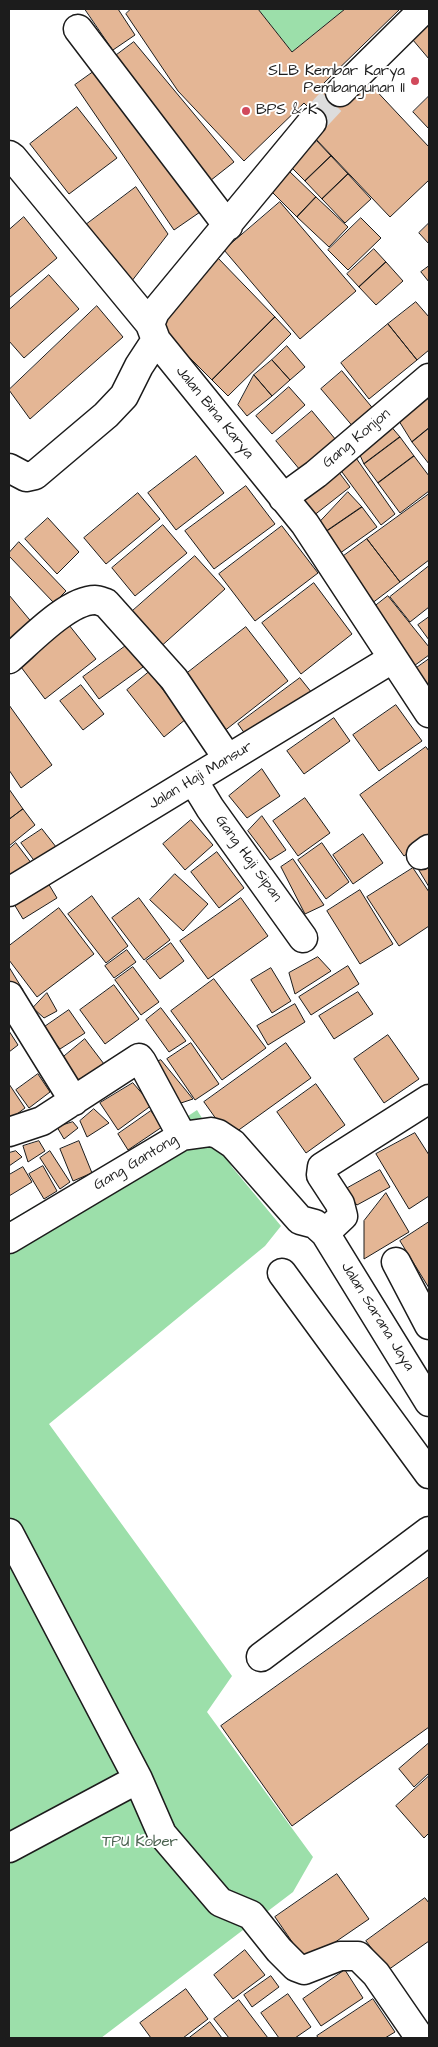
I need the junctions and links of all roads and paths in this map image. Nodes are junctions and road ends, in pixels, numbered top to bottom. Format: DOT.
graph roads {
  1 [pos="424,9"];
  2 [pos="78,30"];
  3 [pos="340,92"];
  4 [pos="312,122"];
  5 [pos="9,155"];
  6 [pos="228,226"];
  7 [pos="153,332"];
  8 [pos="429,378"];
  9 [pos="9,468"];
  10 [pos="284,498"];
  11 [pos="9,659"];
  12 [pos="392,659"];
  13 [pos="429,713"];
  14 [pos="228,759"];
  15 [pos="193,780"];
  16 [pos="9,892"];
  17 [pos="304,938"];
  18 [pos="9,996"];
  19 [pos="429,1099"];
  20 [pos="74,1101"];
  21 [pos="9,1132"];
  22 [pos="182,1136"];
  23 [pos="325,1232"];
  24 [pos="9,1239"];
  25 [pos="396,1262"];
  26 [pos="282,1273"];
  27 [pos="429,1326"];
  28 [pos="429,1402"];
  29 [pos="429,1474"];
  30 [pos="429,1531"];
  31 [pos="12,1548"];
  32 [pos="261,1657"];
  33 [pos="138,1779"];
  34 [pos="9,1848"];
  35 [pos="420,2038"];
  1 -- 3 [label="street"];
  2 -- 6 [label="street"];
  4 -- 6 [label="street"];
  5 -- 7 [label="street, Jalan Bina Karya"];
  6 -- 7 [label="street"];
  7 -- 9 [label="street"];
  7 -- 10 [label="street, Jalan Bina Karya"];
  8 -- 10 [label="street, Gang Konjon"];
  10 -- 12 [label="street, Jalan Bina Karya"];
  11 -- 14 [label="street"];
  12 -- 13 [label="street, Jalan Bina Karya"];
  12 -- 14 [label="street, Jalan Haji Mansur"];
  14 -- 15 [label="street, Jalan Haji Mansur"];
  15 -- 16 [label="street, Jalan Haji Mansur"];
  15 -- 17 [label="street, Gang Haji Sipan"];
  18 -- 20 [label="street"];
  19 -- 23 [label="street"];
  20 -- 21 [label="street"];
  20 -- 22 [label="street"];
  22 -- 23 [label="street, Gang Gantong"];
  22 -- 24 [label="street, Gang Gantong"];
  23 -- 28 [label="street, Jalan Sarana Jaya"];
  25 -- 27 [label="street"];
  26 -- 29 [label="street"];
  30 -- 32 [label="street"];
  31 -- 33 [label="street"];
  33 -- 34 [label="street"];
  33 -- 35 [label="street"];
}
